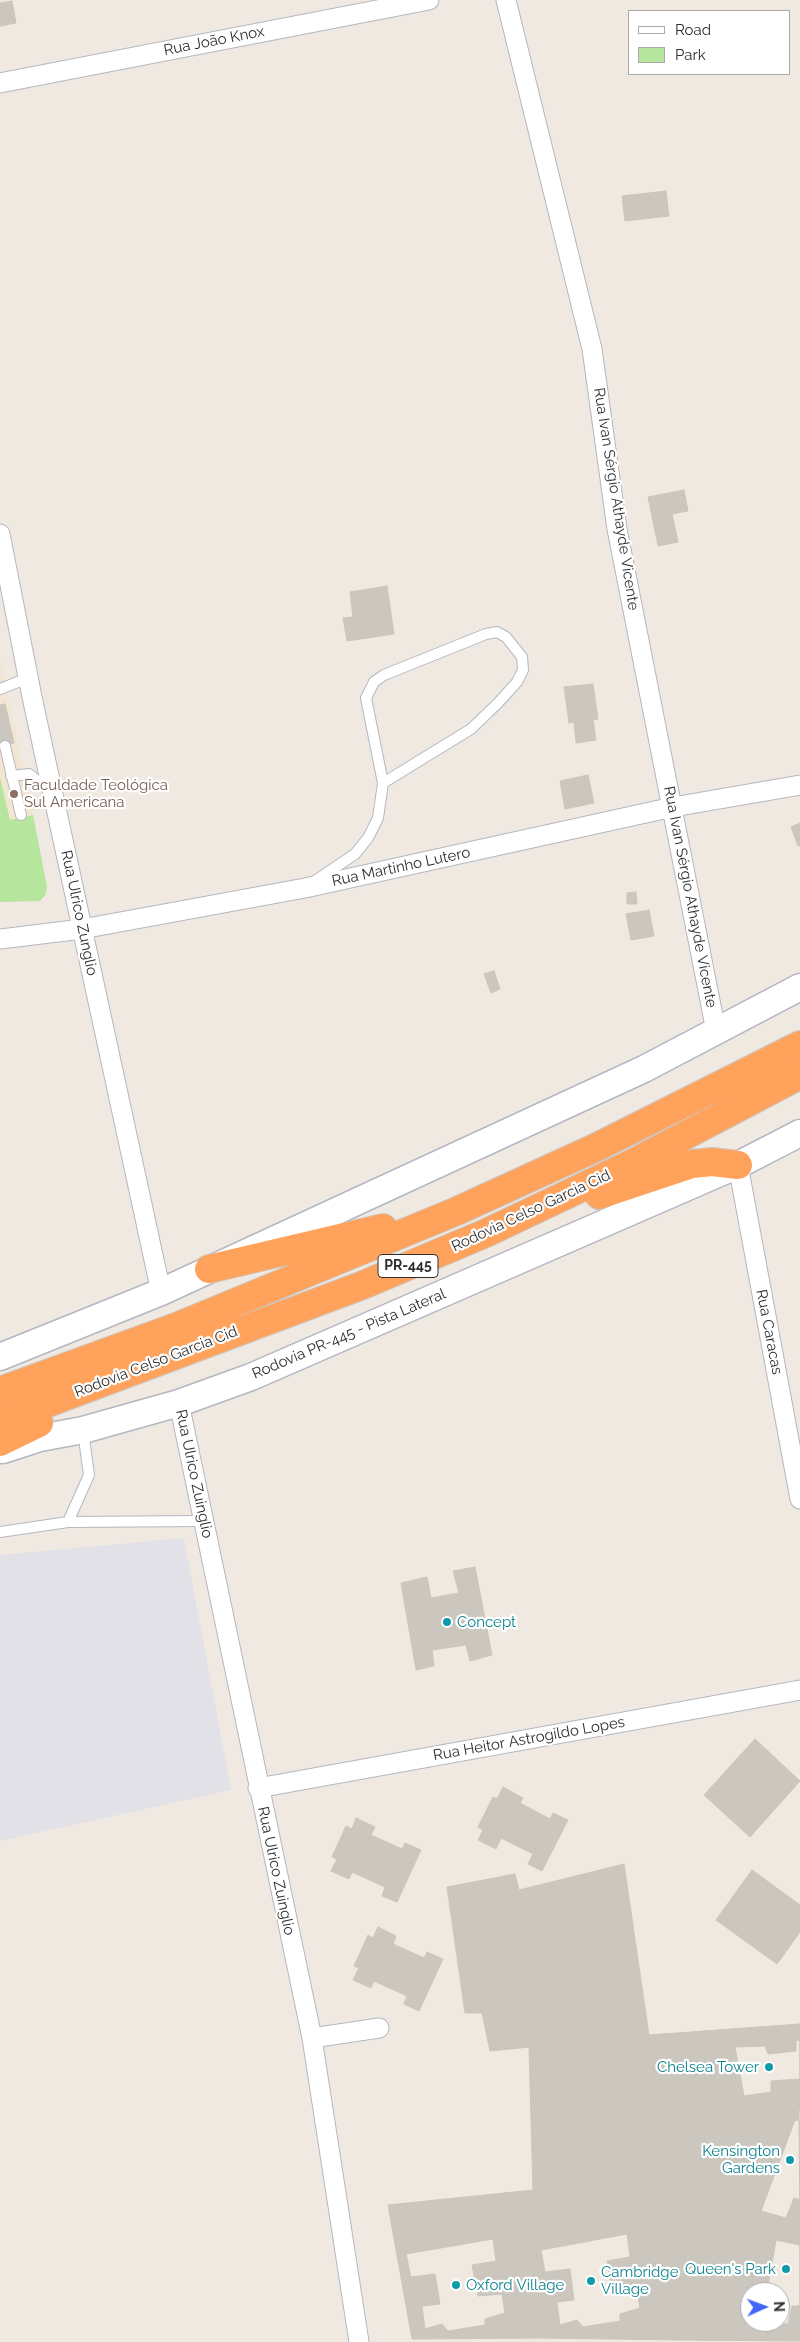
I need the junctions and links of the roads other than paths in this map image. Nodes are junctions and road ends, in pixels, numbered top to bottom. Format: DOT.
graph roads {
  1 [pos="429,0"];
  2 [pos="506,0"];
  3 [pos="0,83"];
  4 [pos="0,534"];
  5 [pos="4,567"];
  6 [pos="28,678"];
  7 [pos="0,689"];
  8 [pos="5,746"];
  9 [pos="11,776"];
  10 [pos="383,783"];
  11 [pos="800,785"];
  12 [pos="53,793"];
  13 [pos="673,807"];
  14 [pos="21,815"];
  15 [pos="304,888"];
  16 [pos="82,929"];
  17 [pos="0,939"];
  18 [pos="800,987"];
  19 [pos="716,1031"];
  20 [pos="800,1045"];
  21 [pos="800,1075"];
  22 [pos="800,1133"];
  23 [pos="738,1165"];
  24 [pos="457,1211"];
  25 [pos="486,1233"];
  26 [pos="209,1269"];
  27 [pos="161,1292"];
  28 [pos="0,1356"];
  29 [pos="168,1358"];
  30 [pos="0,1391"];
  31 [pos="179,1402"];
  32 [pos="0,1421"];
  33 [pos="83,1430"];
  34 [pos="0,1442"];
  35 [pos="0,1451"];
  36 [pos="800,1499"];
  37 [pos="204,1521"];
  38 [pos="68,1522"];
  39 [pos="0,1532"];
  40 [pos="800,1690"];
  41 [pos="258,1788"];
  42 [pos="379,2028"];
  43 [pos="312,2038"];
  44 [pos="359,2342"];
  1 -- 3 [label="street, Rua João Knox"];
  2 -- 13 [label="street, Rua Ivan Sérgio Athayde Vicente"];
  4 -- 5 [label="street, Rua Ulrico Zunglio"];
  5 -- 6 [label="street, Rua Ulrico Zunglio"];
  6 -- 7 [label="lane"];
  6 -- 12 [label="street, Rua Ulrico Zunglio"];
  8 -- 9 [label="lane"];
  9 -- 12 [label="lane"];
  9 -- 14 [label="lane"];
  10 -- 10 [label="lane"];
  10 -- 15 [label="lane"];
  11 -- 13 [label="street, Rua Martinho Lutero"];
  12 -- 16 [label="street, Rua Ulrico Zunglio"];
  13 -- 15 [label="street, Rua Martinho Lutero"];
  13 -- 19 [label="street, Rua Ivan Sérgio Athayde Vicente"];
  15 -- 16 [label="street, Rua Martinho Lutero"];
  16 -- 17 [label="street, Rua Martinho Lutero"];
  16 -- 27 [label="street, Rua Ulrico Zunglio"];
  18 -- 19 [label="street"];
  19 -- 26 [label="street"];
  20 -- 24 [label="highway, Rodovia Celso Garcia Cid / PR-445"];
  21 -- 25 [label="highway, Rodovia Celso Garcia Cid / PR-445"];
  22 -- 23 [label="street"];
  23 -- 25 [label="highway"];
  23 -- 31 [label="street, Rodovia PR-445 - Pista Lateral"];
  23 -- 36 [label="street, Rua Caracas"];
  24 -- 26 [label="highway"];
  24 -- 30 [label="highway, Rodovia Celso Garcia Cid / PR-445"];
  25 -- 29 [label="highway, Rodovia Celso Garcia Cid / PR-445"];
  26 -- 27 [label="street"];
  27 -- 28 [label="street"];
  29 -- 32 [label="highway, Rodovia Celso Garcia Cid / PR-445"];
  29 -- 34 [label="highway"];
  31 -- 33 [label="street, Rodovia PR-445 - Pista Lateral"];
  31 -- 37 [label="street, Rua Ulrico Zuinglio"];
  33 -- 35 [label="street, Rodovia PR-445 - Pista Lateral"];
  33 -- 38 [label="lane"];
  37 -- 38 [label="lane"];
  37 -- 41 [label="street, Rua Ulrico Zuinglio"];
  38 -- 39 [label="lane"];
  40 -- 41 [label="street, Rua Heitor Astrogildo Lopes"];
  41 -- 43 [label="street, Rua Ulrico Zuinglio"];
  42 -- 43 [label="street"];
  43 -- 44 [label="street, Rua Ulrico Zuinglio"];
}
